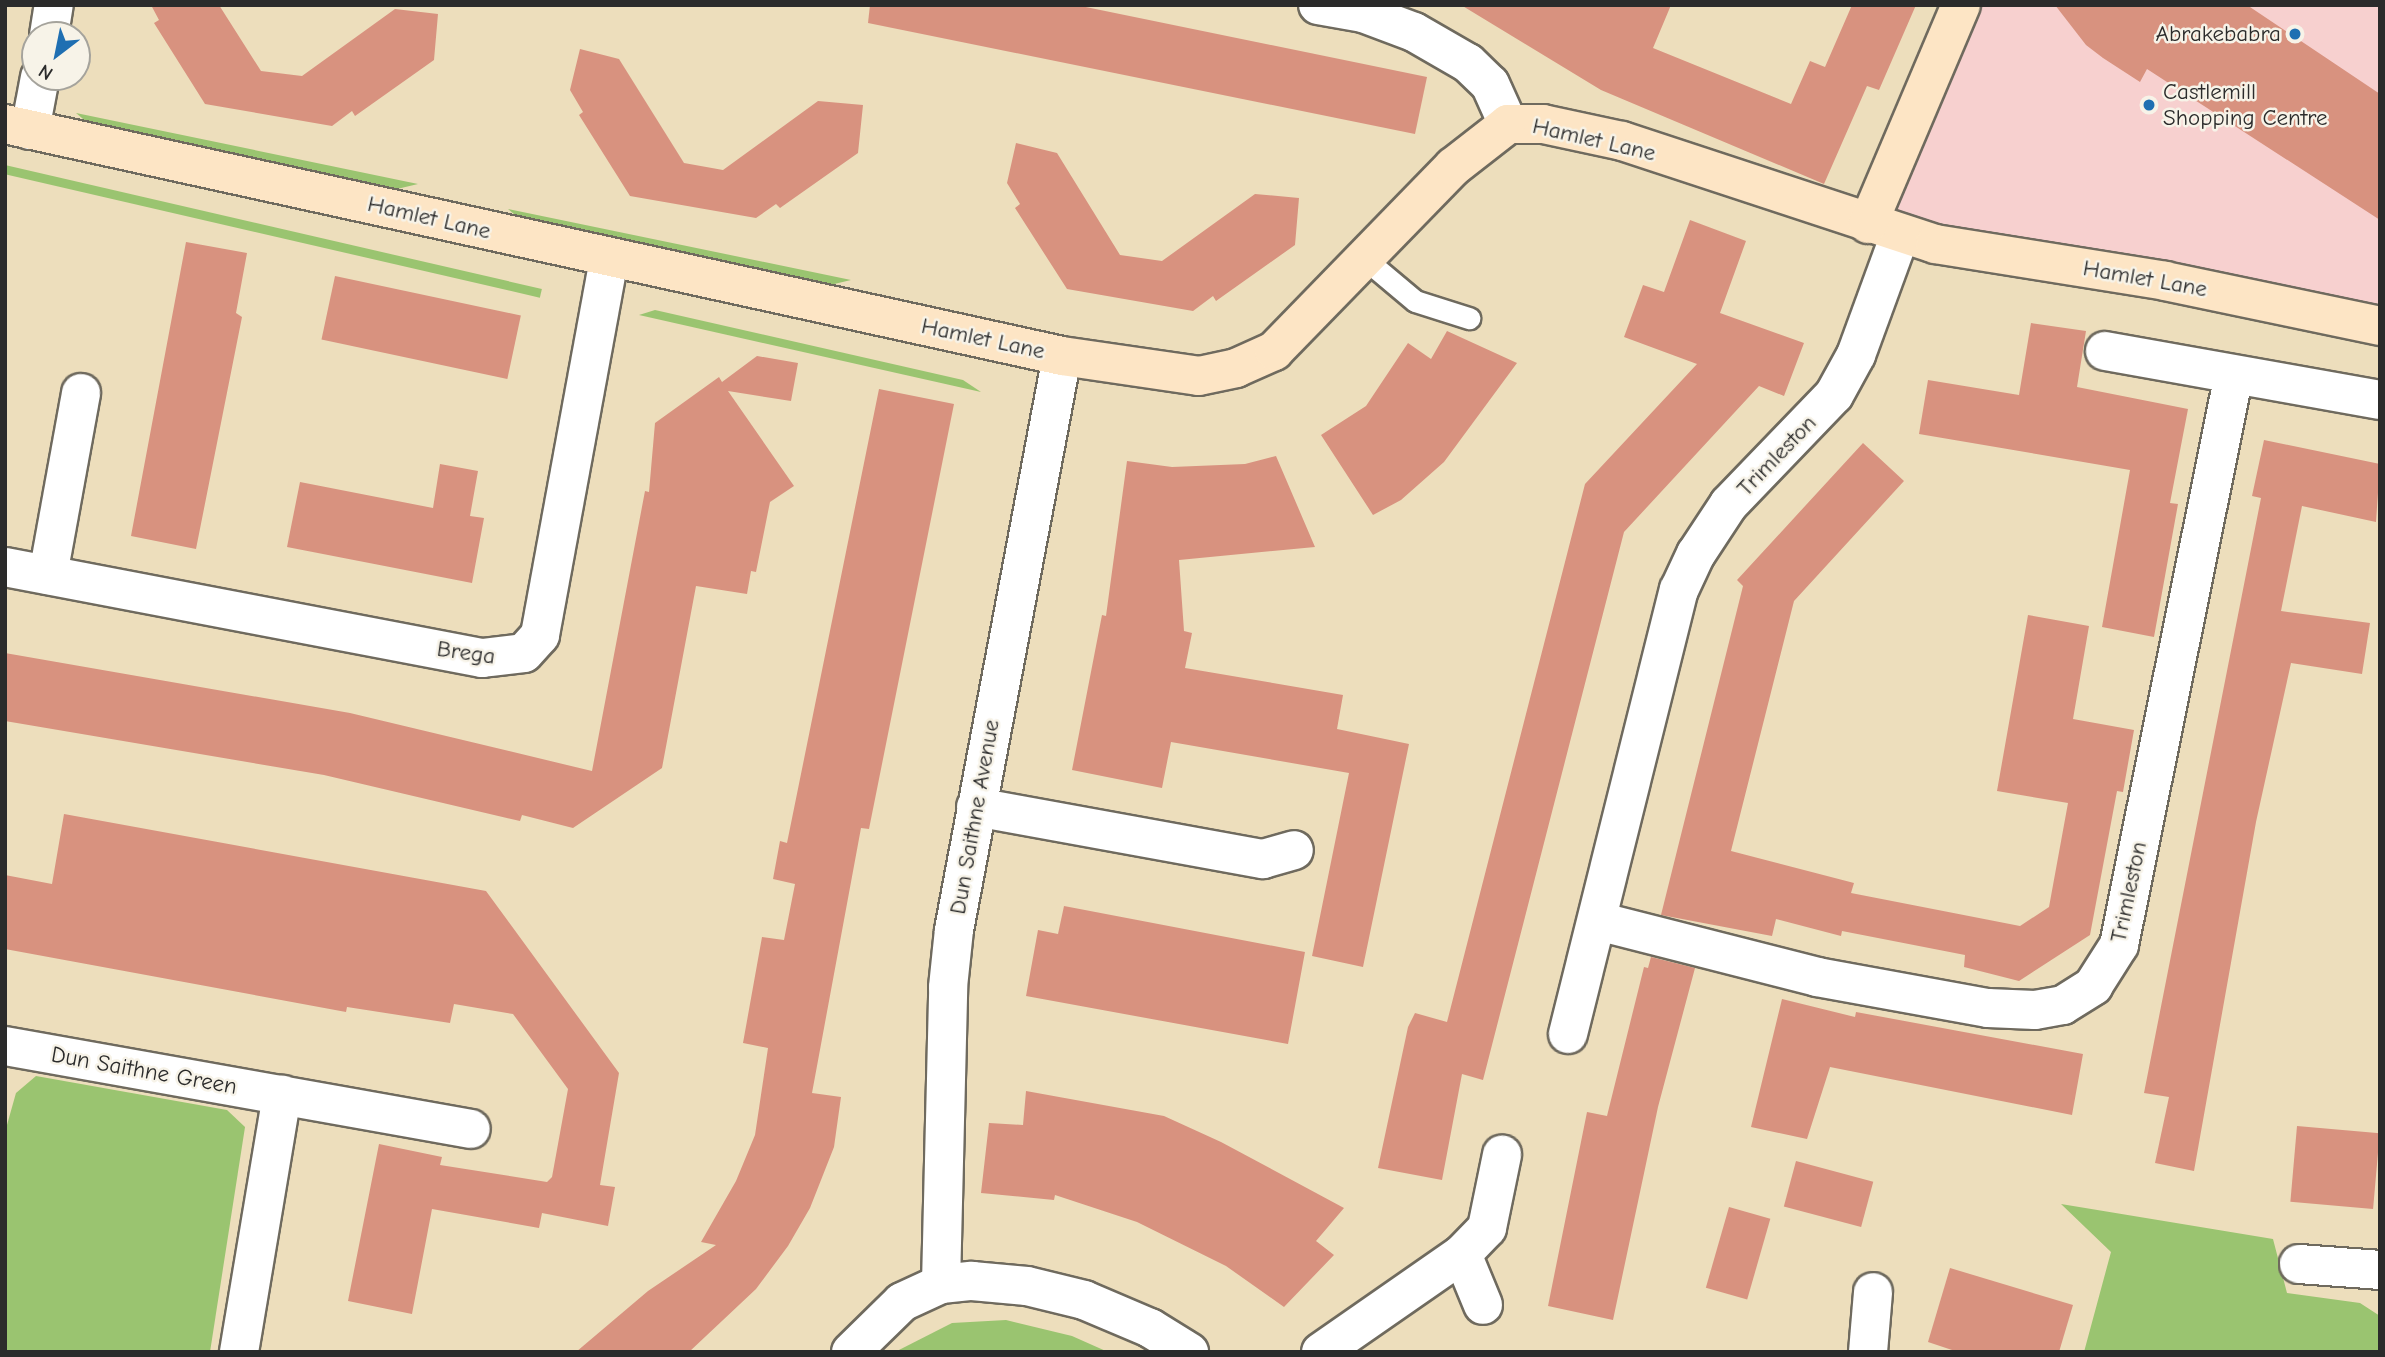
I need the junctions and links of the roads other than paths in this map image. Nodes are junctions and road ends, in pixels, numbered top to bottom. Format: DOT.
graph roads {
  1 [pos="1318,5"];
  2 [pos="1961,5"];
  3 [pos="34,91"];
  4 [pos="1508,124"];
  5 [pos="18,127"];
  6 [pos="1884,230"];
  7 [pos="609,258"];
  8 [pos="1365,260"];
  9 [pos="1469,318"];
  10 [pos="2380,326"];
  11 [pos="2105,351"];
  12 [pos="1062,356"];
  13 [pos="2234,374"];
  14 [pos="81,393"];
  15 [pos="2380,400"];
  16 [pos="5,567"];
  17 [pos="48,575"];
  18 [pos="976,807"];
  19 [pos="1294,850"];
  20 [pos="1598,921"];
  21 [pos="1568,1034"];
  22 [pos="5,1046"];
  23 [pos="282,1095"];
  24 [pos="471,1129"];
  25 [pos="1502,1155"];
  26 [pos="1462,1254"];
  27 [pos="2299,1264"];
  28 [pos="2380,1270"];
  29 [pos="941,1283"];
  30 [pos="1873,1292"];
  31 [pos="1483,1305"];
  32 [pos="239,1352"];
  33 [pos="851,1352"];
  34 [pos="1189,1352"];
  35 [pos="1321,1352"];
  36 [pos="1868,1352"];
  1 -- 4 [label="street"];
  2 -- 6 [label="street"];
  3 -- 5 [label="street"];
  4 -- 6 [label="street, Hamlet Lane"];
  4 -- 8 [label="street, Hamlet Lane"];
  5 -- 7 [label="street, Hamlet Lane"];
  6 -- 10 [label="street, Hamlet Lane"];
  6 -- 20 [label="street, Trimleston"];
  7 -- 12 [label="street, Hamlet Lane"];
  7 -- 17 [label="street, Brega"];
  8 -- 9 [label="lane"];
  8 -- 12 [label="street, Hamlet Lane"];
  11 -- 13 [label="street"];
  12 -- 18 [label="street, Dun Saithne Avenue"];
  13 -- 15 [label="street"];
  13 -- 20 [label="street, Trimleston"];
  14 -- 17 [label="street"];
  16 -- 17 [label="street, Brega"];
  18 -- 19 [label="street"];
  18 -- 29 [label="street, Dun Saithne Avenue"];
  20 -- 21 [label="street, Trimleston"];
  22 -- 23 [label="street, Dun Saithne Green"];
  23 -- 24 [label="street, Dun Saithne Green"];
  23 -- 32 [label="street"];
  25 -- 26 [label="street"];
  26 -- 31 [label="street"];
  26 -- 35 [label="street"];
  27 -- 28 [label="street"];
  29 -- 33 [label="street"];
  29 -- 34 [label="street"];
  30 -- 36 [label="street"];
}
